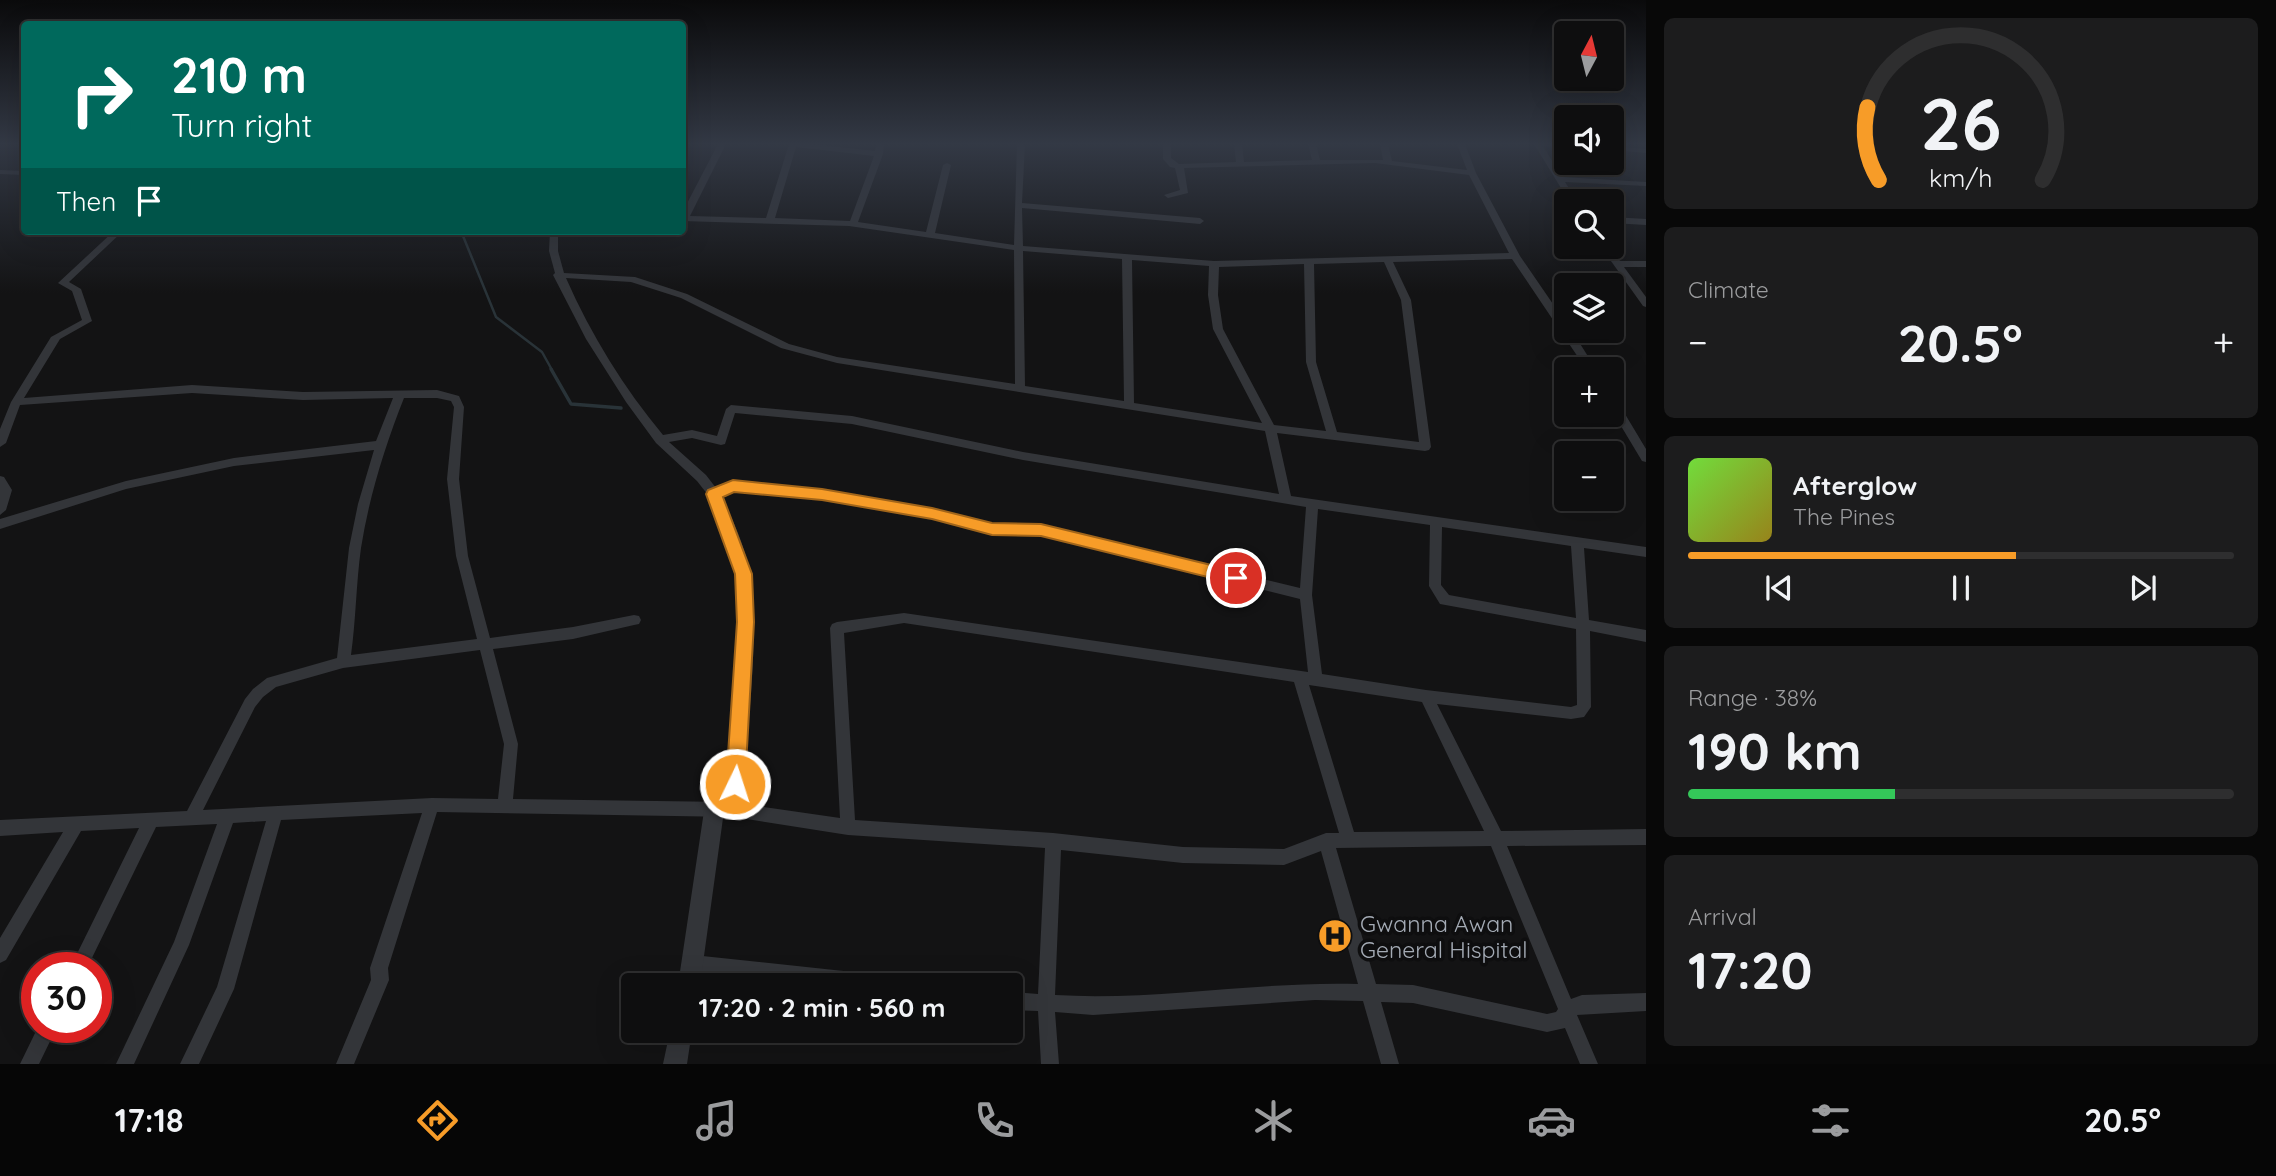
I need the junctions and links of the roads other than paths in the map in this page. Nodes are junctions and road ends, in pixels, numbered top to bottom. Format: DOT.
graph roads {
  1 [pos="696,194"];
  2 [pos="778,194"];
  3 [pos="864,194"];
  4 [pos="940,194"];
  5 [pos="1019,194"];
  6 [pos="1174,194"];
  7 [pos="1483,194"];
  8 [pos="1168,195"];
  9 [pos="1018,205"];
  10 [pos="686,212"];
  11 [pos="686,218"];
  12 [pos="770,220"];
  13 [pos="1200,221"];
  14 [pos="1624,221"];
  15 [pos="1646,222"];
  16 [pos="853,223"];
  17 [pos="930,234"];
  18 [pos="116,235"];
  19 [pos="551,235"];
  20 [pos="1018,248"];
  21 [pos="1515,256"];
  22 [pos="1127,258"];
  23 [pos="1387,259"];
  24 [pos="1613,259"];
  25 [pos="1309,261"];
  26 [pos="1214,264"];
  27 [pos="1617,264"];
  28 [pos="1646,264"];
  29 [pos="558,275"];
  30 [pos="1646,304"];
  31 [pos="1554,312"];
  32 [pos="1020,388"];
  33 [pos="399,396"];
  34 [pos="16,402"];
  35 [pos="1129,404"];
  36 [pos="1624,422"];
  37 [pos="1270,429"];
  38 [pos="1333,437"];
  39 [pos="660,440"];
  40 [pos="0,443"];
  41 [pos="380,445"];
  42 [pos="1646,458"];
  43 [pos="0,480"];
  44 [pos="714,494"];
  45 [pos="1286,500"];
  46 [pos="1312,504"];
  47 [pos="0,510"];
  48 [pos="1436,523"];
  49 [pos="0,524"];
  50 [pos="1577,542"];
  51 [pos="1646,552"];
  52 [pos="1306,595"];
  53 [pos="634,620"];
  54 [pos="1583,624"];
  55 [pos="1646,636"];
  56 [pos="484,644"];
  57 [pos="343,662"];
  58 [pos="1299,676"];
  59 [pos="1316,680"];
  60 [pos="1426,696"];
  61 [pos="432,805"];
  62 [pos="505,807"];
  63 [pos="724,811"];
  64 [pos="276,812"];
  65 [pos="228,815"];
  66 [pos="191,818"];
  67 [pos="151,821"];
  68 [pos="77,823"];
  69 [pos="848,827"];
  70 [pos="0,828"];
  71 [pos="1495,836"];
  72 [pos="1646,837"];
  73 [pos="1349,840"];
  74 [pos="1053,841"];
  75 [pos="1325,841"];
  76 [pos="86,952"];
  77 [pos="0,954"];
  78 [pos="693,964"];
  79 [pos="691,973"];
  80 [pos="777,973"];
  81 [pos="1369,993"];
  82 [pos="1023,1002"];
  83 [pos="1646,1002"];
  84 [pos="1046,1004"];
  85 [pos="1566,1010"];
  86 [pos="40,1043"];
  87 [pos="679,1043"];
  88 [pos="29,1064"];
  89 [pos="125,1064"];
  90 [pos="189,1064"];
  91 [pos="345,1064"];
  92 [pos="675,1064"];
  93 [pos="1050,1064"];
  94 [pos="1390,1064"];
  95 [pos="1589,1064"];
  1 -- 10 [label="street"];
  2 -- 12 [label="street"];
  3 -- 16 [label="street"];
  4 -- 17 [label="street"];
  5 -- 9 [label="street"];
  6 -- 8 [label="street"];
  7 -- 21 [label="street"];
  9 -- 13 [label="street"];
  9 -- 20 [label="street"];
  11 -- 12 [label="street"];
  12 -- 16 [label="street"];
  14 -- 15 [label="street"];
  16 -- 17 [label="street"];
  17 -- 20 [label="street"];
  18 -- 34 [label="street"];
  19 -- 29 [label="street"];
  20 -- 22 [label="street"];
  20 -- 32 [label="street"];
  21 -- 23 [label="street"];
  21 -- 31 [label="street"];
  22 -- 26 [label="street"];
  22 -- 35 [label="street"];
  23 -- 25 [label="street"];
  23 -- 38 [label="street"];
  24 -- 27 [label="street"];
  25 -- 26 [label="street"];
  25 -- 38 [label="street"];
  26 -- 37 [label="street"];
  27 -- 28 [label="street"];
  27 -- 30 [label="street"];
  29 -- 32 [label="street"];
  29 -- 39 [label="street"];
  32 -- 35 [label="street"];
  33 -- 34 [label="street"];
  33 -- 41 [label="street"];
  33 -- 56 [label="street"];
  34 -- 40 [label="street"];
  35 -- 37 [label="street"];
  36 -- 42 [label="street"];
  37 -- 38 [label="street"];
  37 -- 45 [label="street"];
  39 -- 44 [label="street"];
  39 -- 45 [label="street"];
  41 -- 49 [label="street"];
  41 -- 57 [label="street"];
  43 -- 47 [label="street"];
  44 -- 52 [label="street"];
  44 -- 63 [label="street"];
  45 -- 46 [label="street"];
  46 -- 48 [label="street"];
  46 -- 52 [label="street"];
  48 -- 50 [label="street"];
  48 -- 54 [label="street"];
  50 -- 51 [label="street"];
  50 -- 54 [label="street"];
  52 -- 59 [label="street"];
  53 -- 56 [label="street"];
  54 -- 55 [label="street"];
  54 -- 60 [label="street"];
  56 -- 57 [label="street"];
  56 -- 62 [label="street"];
  57 -- 66 [label="street"];
  58 -- 59 [label="street"];
  58 -- 69 [label="street"];
  58 -- 73 [label="street"];
  59 -- 60 [label="street"];
  60 -- 71 [label="street"];
  61 -- 62 [label="street"];
  61 -- 64 [label="street"];
  61 -- 91 [label="street"];
  62 -- 63 [label="street"];
  63 -- 69 [label="street"];
  63 -- 78 [label="street"];
  64 -- 65 [label="street"];
  64 -- 90 [label="street"];
  65 -- 66 [label="street"];
  65 -- 89 [label="street"];
  66 -- 67 [label="street"];
  67 -- 68 [label="street"];
  67 -- 76 [label="street"];
  68 -- 70 [label="street"];
  68 -- 77 [label="street"];
  69 -- 74 [label="street"];
  71 -- 72 [label="street"];
  71 -- 73 [label="street"];
  71 -- 85 [label="street"];
  73 -- 75 [label="street"];
  74 -- 75 [label="street"];
  74 -- 84 [label="street"];
  75 -- 81 [label="street"];
  78 -- 79 [label="street"];
  78 -- 80 [label="street"];
  81 -- 84 [label="street"];
  81 -- 85 [label="street"];
  81 -- 94 [label="street"];
  82 -- 84 [label="street"];
  83 -- 85 [label="street"];
  84 -- 93 [label="street"];
  85 -- 95 [label="street"];
  86 -- 88 [label="street"];
  87 -- 92 [label="street"];
}
